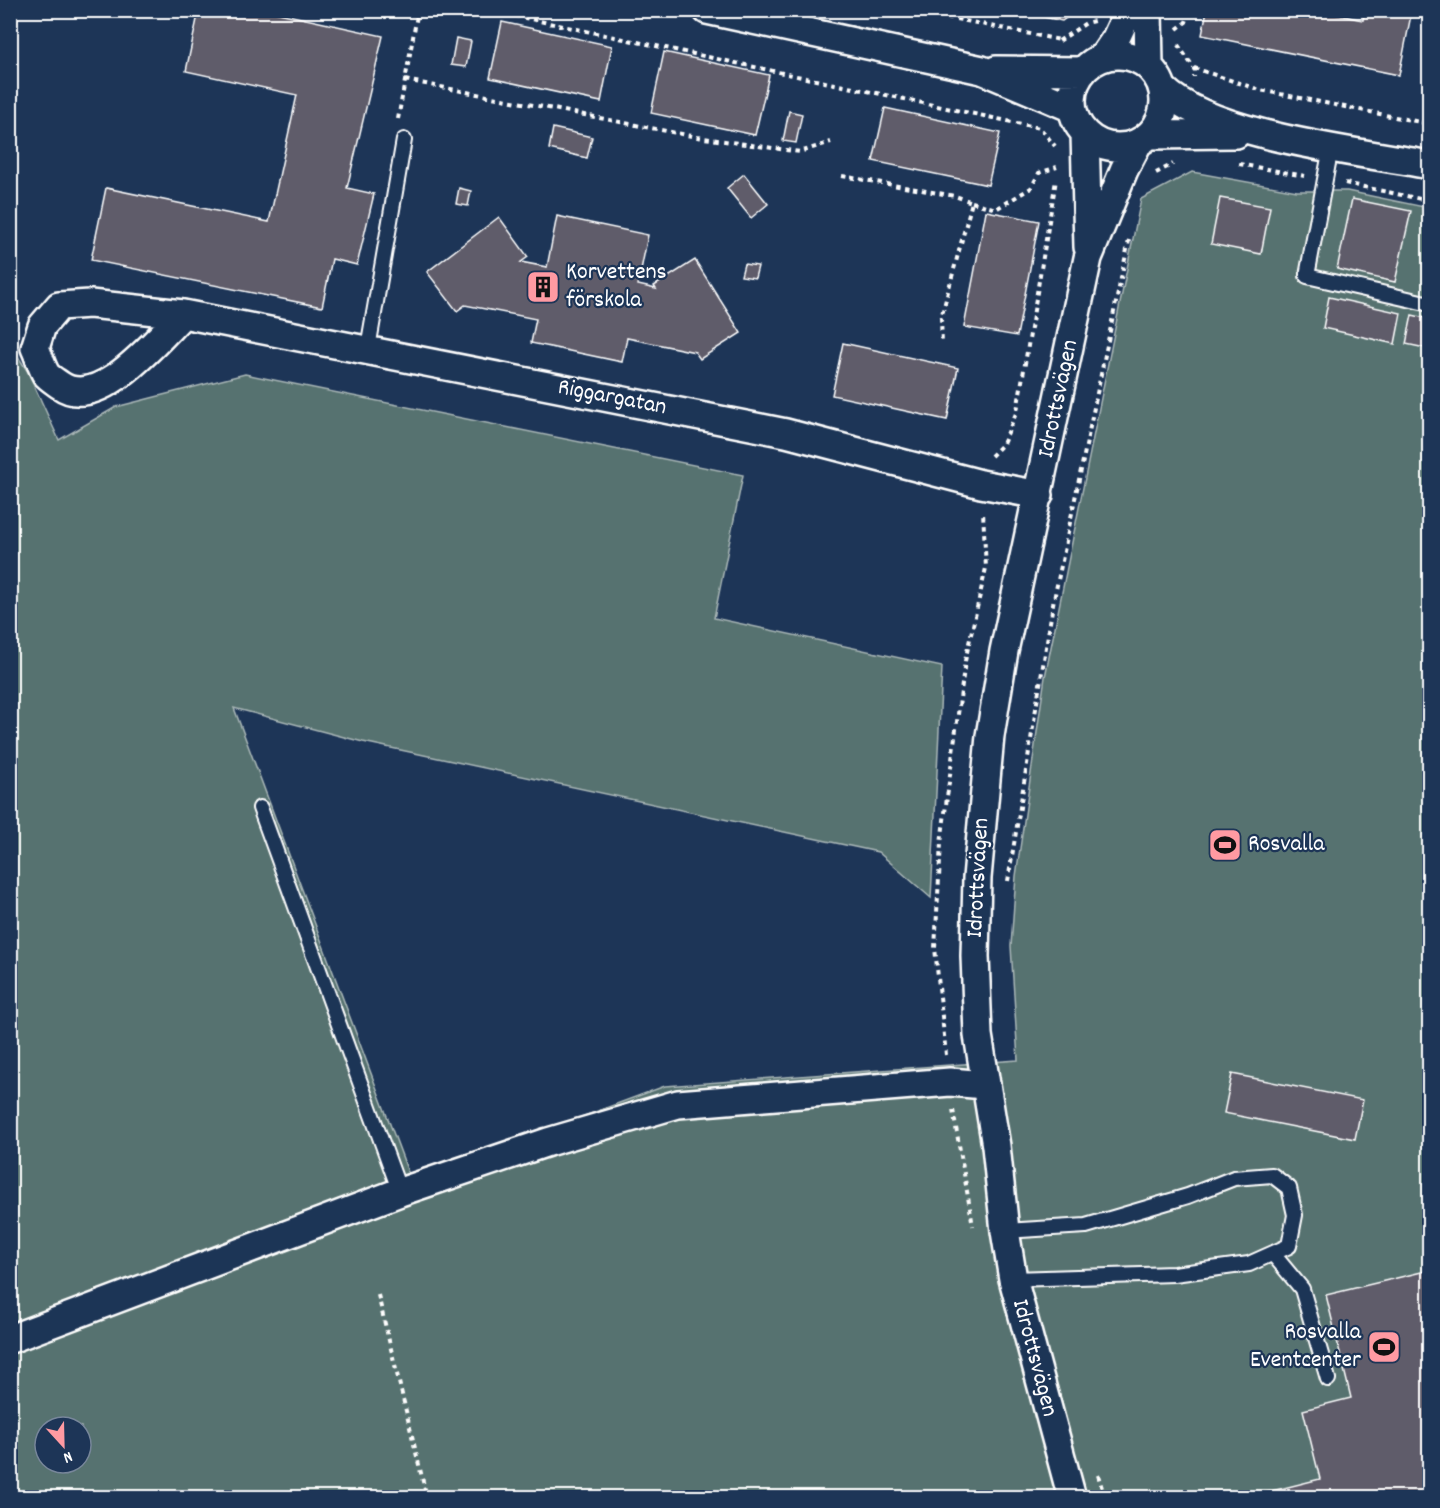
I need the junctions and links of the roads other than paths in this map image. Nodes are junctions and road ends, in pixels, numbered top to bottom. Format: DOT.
graph roads {
  1 [pos="707,10"];
  2 [pos="1129,10"];
  3 [pos="1148,10"];
  4 [pos="1093,64"];
  5 [pos="982,70"];
  6 [pos="1156,78"];
  7 [pos="1072,108"];
  8 [pos="1085,134"];
  9 [pos="1265,134"];
  10 [pos="1144,139"];
  11 [pos="404,140"];
  12 [pos="1331,147"];
  13 [pos="1430,165"];
  14 [pos="1088,258"];
  15 [pos="1430,304"];
  16 [pos="183,314"];
  17 [pos="368,348"];
  18 [pos="1039,495"];
  19 [pos="260,808"];
  20 [pos="985,1085"];
  21 [pos="400,1192"];
  22 [pos="1005,1231"];
  23 [pos="1273,1254"];
  24 [pos="1013,1279"];
  25 [pos="10,1339"];
  26 [pos="1328,1379"];
  27 [pos="1072,1497"];
  1 -- 5 [label="street"];
  2 -- 4 [label="street"];
  3 -- 6 [label="street"];
  4 -- 5 [label="street"];
  4 -- 6 [label="street"];
  4 -- 7 [label="street"];
  5 -- 7 [label="street"];
  6 -- 9 [label="street"];
  6 -- 10 [label="street"];
  7 -- 8 [label="street"];
  8 -- 10 [label="street"];
  8 -- 14 [label="street, Idrottsvägen"];
  9 -- 10 [label="street"];
  9 -- 12 [label="street"];
  10 -- 14 [label="street, Idrottsvägen"];
  11 -- 17 [label="lane"];
  12 -- 13 [label="street"];
  12 -- 15 [label="lane"];
  14 -- 18 [label="street, Idrottsvägen"];
  16 -- 16 [label="street, Riggargatan"];
  16 -- 17 [label="street, Riggargatan"];
  17 -- 18 [label="street, Riggargatan"];
  18 -- 20 [label="street, Idrottsvägen"];
  19 -- 21 [label="lane"];
  20 -- 21 [label="street"];
  20 -- 22 [label="street, Idrottsvägen"];
  21 -- 25 [label="street"];
  22 -- 23 [label="lane"];
  22 -- 24 [label="street, Idrottsvägen"];
  23 -- 24 [label="lane"];
  23 -- 26 [label="lane"];
  24 -- 27 [label="street, Idrottsvägen"];
}
